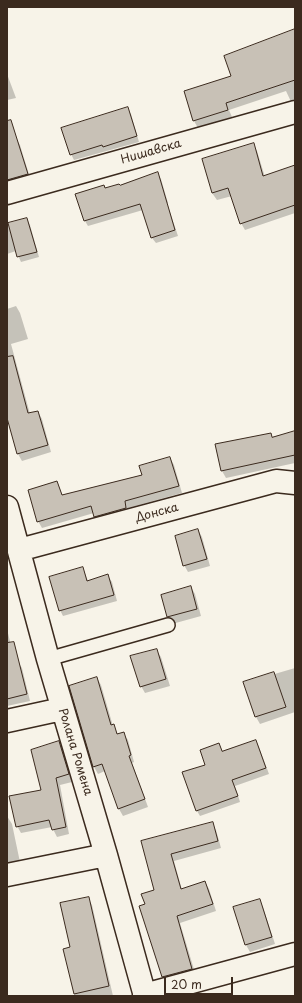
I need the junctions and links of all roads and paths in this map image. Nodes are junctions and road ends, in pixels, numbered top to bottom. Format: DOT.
graph roads {
  1 [pos="295,112"];
  2 [pos="7,193"];
  3 [pos="295,483"];
  4 [pos="7,507"];
  5 [pos="19,550"];
  6 [pos="168,625"];
  7 [pos="48,659"];
  8 [pos="62,709"];
  9 [pos="7,721"];
  10 [pos="106,855"];
  11 [pos="7,875"];
  12 [pos="295,954"];
  13 [pos="145,995"];
  1 -- 2 [label="street, Нишавска"];
  3 -- 5 [label="street, Донска"];
  4 -- 5 [label="street, Ролана Ромена"];
  5 -- 7 [label="street, Ролана Ромена"];
  6 -- 7 [label="lane"];
  7 -- 8 [label="street, Ролана Ромена"];
  8 -- 9 [label="street"];
  8 -- 10 [label="street, Ролана Ромена"];
  10 -- 11 [label="street"];
  10 -- 13 [label="street, Ролана Ромена"];
  12 -- 13 [label="street"];
}
